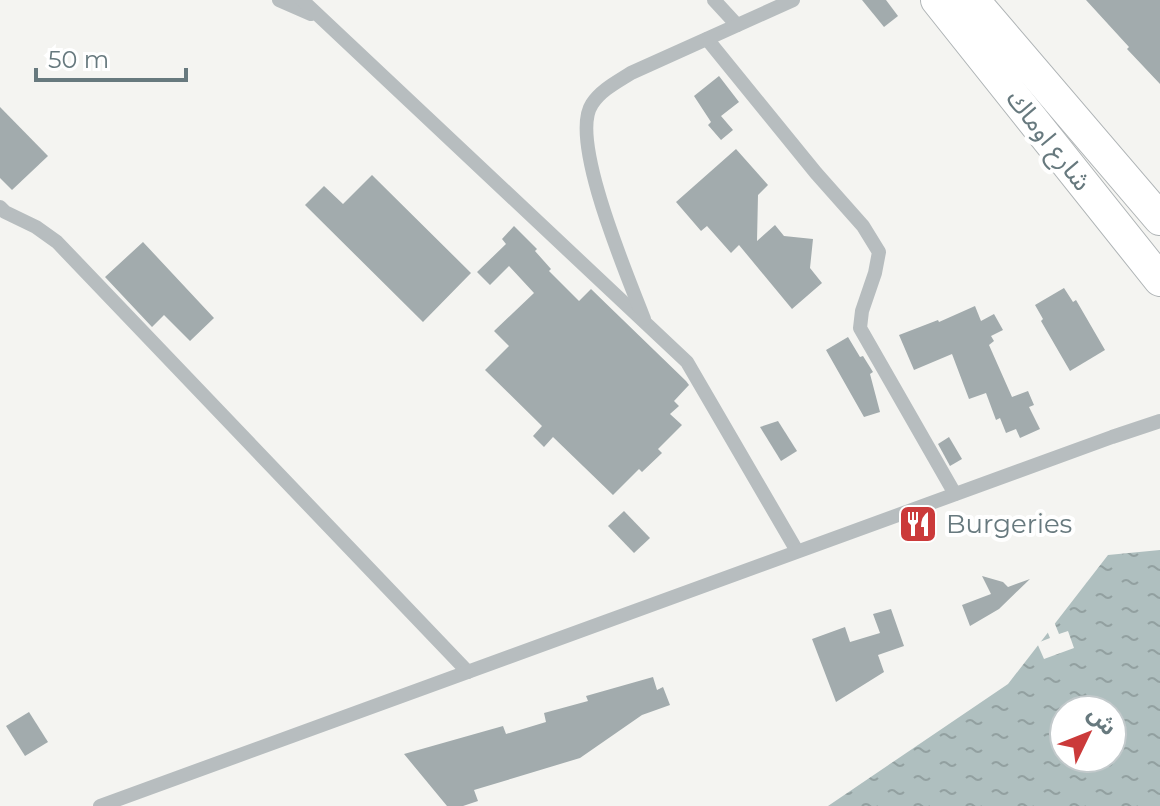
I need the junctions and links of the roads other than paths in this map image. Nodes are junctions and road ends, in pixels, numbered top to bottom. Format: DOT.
graph roads {
  1 [pos="279,0"];
  2 [pos="302,0"];
  3 [pos="714,0"];
  4 [pos="793,0"];
  5 [pos="937,0"];
  6 [pos="973,0"];
  7 [pos="319,17"];
  8 [pos="737,25"];
  9 [pos="707,39"];
  10 [pos="0,207"];
  11 [pos="1160,219"];
  12 [pos="1160,280"];
  13 [pos="645,323"];
  14 [pos="1160,421"];
  15 [pos="955,494"];
  16 [pos="797,551"];
  17 [pos="468,672"];
  18 [pos="100,806"];
  1 -- 7 [label="street"];
  2 -- 7 [label="street"];
  3 -- 8 [label="street"];
  4 -- 8 [label="street"];
  5 -- 12 [label="main road, شارع اوماك"];
  6 -- 11 [label="main road, شارع اوماك"];
  7 -- 13 [label="street"];
  8 -- 9 [label="street"];
  9 -- 13 [label="street"];
  9 -- 15 [label="street"];
  10 -- 17 [label="street"];
  13 -- 16 [label="street"];
  14 -- 15 [label="street"];
  15 -- 16 [label="street"];
  16 -- 17 [label="street"];
  17 -- 18 [label="street"];
}
